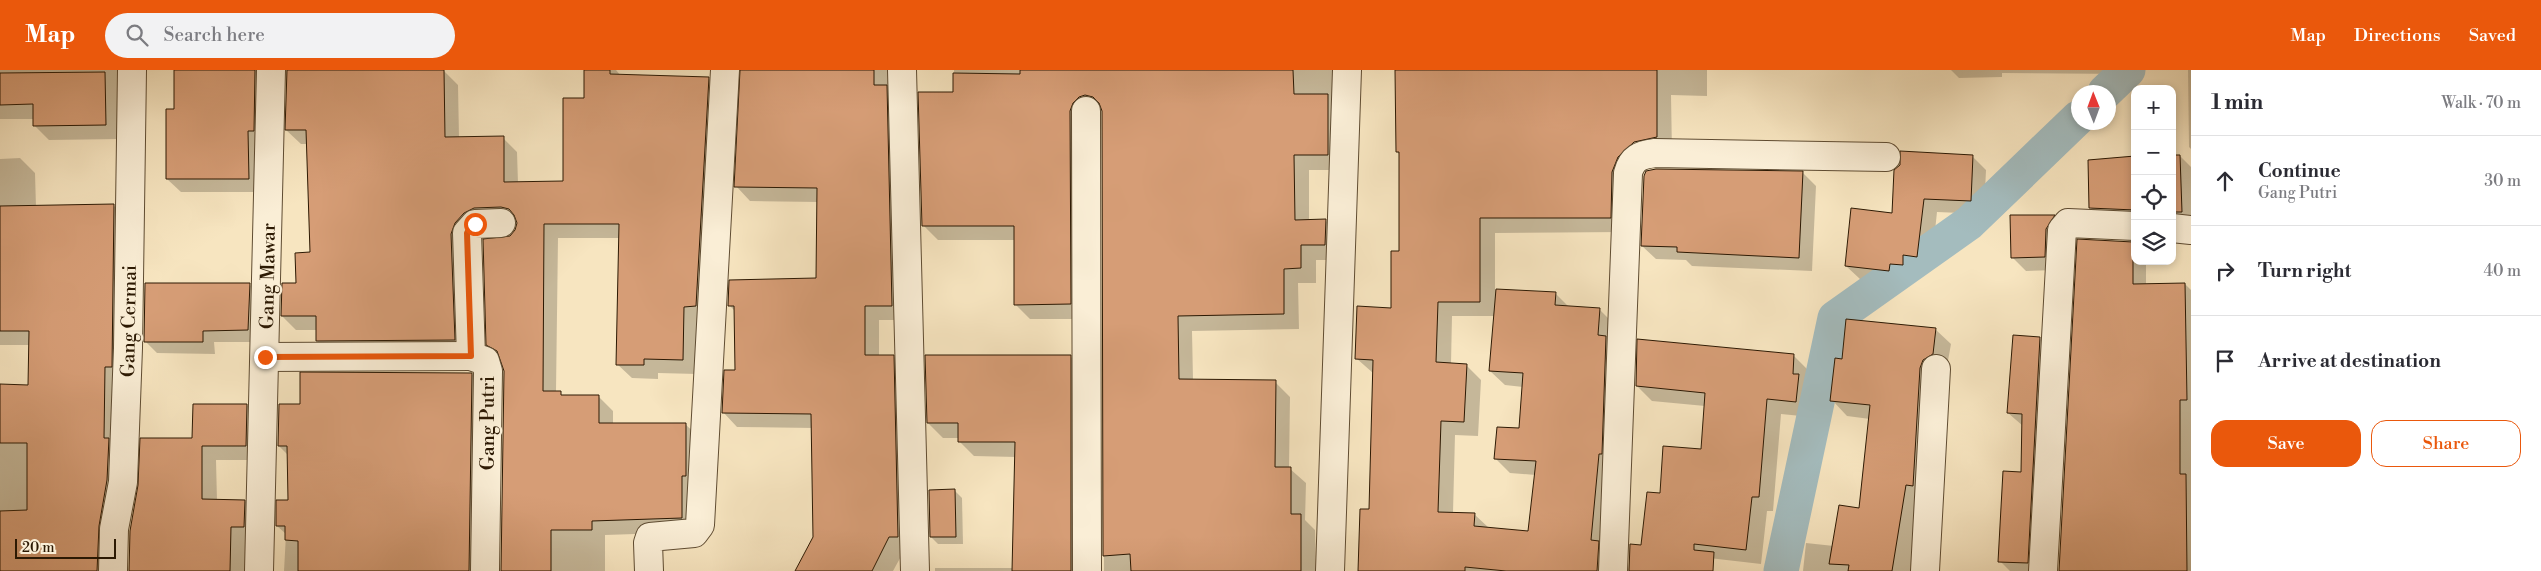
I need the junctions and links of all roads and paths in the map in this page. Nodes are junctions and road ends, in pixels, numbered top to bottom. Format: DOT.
graph roads {
  1 [pos="132,70"];
  2 [pos="271,70"];
  3 [pos="726,70"];
  4 [pos="902,70"];
  5 [pos="1347,70"];
  6 [pos="1086,111"];
  7 [pos="1886,158"];
  8 [pos="501,223"];
  9 [pos="2131,226"];
  10 [pos="2176,228"];
  11 [pos="2191,230"];
  12 [pos="471,356"];
  13 [pos="265,357"];
  14 [pos="1936,369"];
  15 [pos="113,571"];
  16 [pos="259,571"];
  17 [pos="485,571"];
  18 [pos="649,571"];
  19 [pos="915,571"];
  20 [pos="1087,571"];
  21 [pos="1330,571"];
  22 [pos="1613,571"];
  23 [pos="1925,571"];
  24 [pos="2043,571"];
  1 -- 15 [label="street, Gang Cermai"];
  2 -- 13 [label="street, Gang Mawar"];
  3 -- 18 [label="street"];
  4 -- 19 [label="street"];
  5 -- 21 [label="street"];
  6 -- 20 [label="street"];
  7 -- 22 [label="street"];
  8 -- 12 [label="street, Gang Putri"];
  9 -- 24 [label="street"];
  10 -- 11 [label="street"];
  12 -- 13 [label="street"];
  12 -- 17 [label="street, Gang Putri"];
  13 -- 16 [label="street, Gang Mawar"];
  14 -- 23 [label="street"];
}
